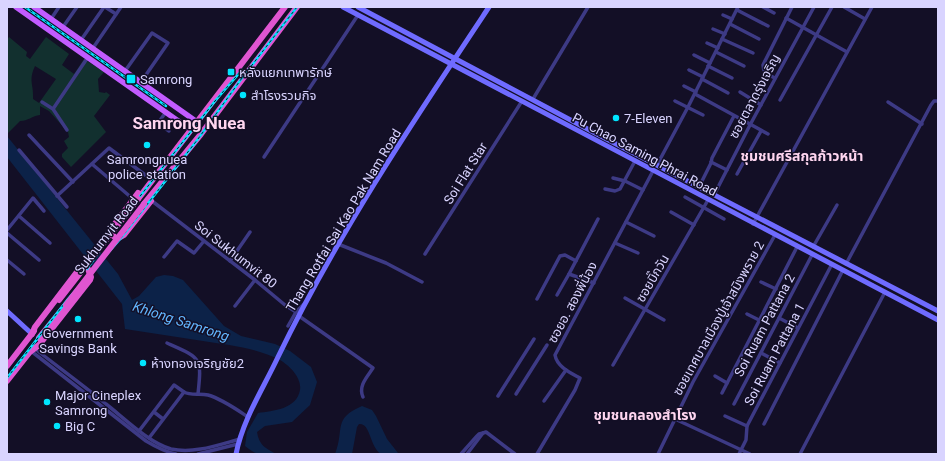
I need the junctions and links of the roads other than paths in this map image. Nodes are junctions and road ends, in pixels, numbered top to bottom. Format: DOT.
graph roads {
  1 [pos="16,7"];
  2 [pos="34,7"];
  3 [pos="59,7"];
  4 [pos="77,7"];
  5 [pos="104,7"];
  6 [pos="122,7"];
  7 [pos="285,7"];
  8 [pos="297,7"];
  9 [pos="343,7"];
  10 [pos="358,7"];
  11 [pos="489,7"];
  12 [pos="588,7"];
  13 [pos="763,7"];
  14 [pos="792,7"];
  15 [pos="814,7"];
  16 [pos="832,7"];
  17 [pos="844,7"];
  18 [pos="872,7"];
  19 [pos="738,9"];
  20 [pos="774,13"];
  21 [pos="116,14"];
  22 [pos="358,15"];
  23 [pos="723,15"];
  24 [pos="786,18"];
  25 [pos="51,19"];
  26 [pos="732,19"];
  27 [pos="865,19"];
  28 [pos="730,24"];
  29 [pos="768,26"];
  30 [pos="63,27"];
  31 [pos="803,27"];
  32 [pos="713,29"];
  33 [pos="725,34"];
  34 [pos="817,35"];
  35 [pos="722,38"];
  36 [pos="759,39"];
  37 [pos="81,40"];
  38 [pos="707,43"];
  39 [pos="93,48"];
  40 [pos="717,50"];
  41 [pos="847,52"];
  42 [pos="753,53"];
  43 [pos="694,55"];
  44 [pos="88,57"];
  45 [pos="454,58"];
  46 [pos="451,64"];
  47 [pos="709,64"];
  48 [pos="744,66"];
  49 [pos="689,70"];
  50 [pos="125,71"];
  51 [pos="702,78"];
  52 [pos="732,78"];
  53 [pos="775,78"];
  54 [pos="141,82"];
  55 [pos="684,86"];
  56 [pos="740,92"];
  57 [pos="695,93"];
  58 [pos="728,93"];
  59 [pos="532,99"];
  60 [pos="780,100"];
  61 [pos="522,101"];
  62 [pos="675,101"];
  63 [pos="938,101"];
  64 [pos="42,102"];
  65 [pos="888,102"];
  66 [pos="761,104"];
  67 [pos="688,107"];
  68 [pos="53,109"];
  69 [pos="166,112"];
  70 [pos="703,115"];
  71 [pos="734,116"];
  72 [pos="197,122"];
  73 [pos="577,123"];
  74 [pos="922,124"];
  75 [pos="750,125"];
  76 [pos="574,129"];
  77 [pos="67,130"];
  78 [pos="191,130"];
  79 [pos="169,131"];
  80 [pos="761,131"];
  81 [pos="201,134"];
  82 [pos="768,134"];
  83 [pos="29,135"];
  84 [pos="19,150"];
  85 [pos="171,157"];
  86 [pos="264,157"];
  87 [pos="635,161"];
  88 [pos="711,162"];
  89 [pos="178,163"];
  90 [pos="92,164"];
  91 [pos="656,165"];
  92 [pos="727,170"];
  93 [pos="653,171"];
  94 [pos="737,174"];
  95 [pos="613,178"];
  96 [pos="153,181"];
  97 [pos="163,181"];
  98 [pos="625,181"];
  99 [pos="73,182"];
  100 [pos="699,187"];
  101 [pos="605,189"];
  102 [pos="643,190"];
  103 [pos="714,195"];
  104 [pos="57,196"];
  105 [pos="685,197"];
  106 [pos="136,199"];
  107 [pos="708,200"];
  108 [pos="152,201"];
  109 [pos="838,206"];
  110 [pos="66,207"];
  111 [pos="704,208"];
  112 [pos="44,211"];
  113 [pos="671,212"];
  114 [pos="19,216"];
  115 [pos="757,217"];
  116 [pos="598,219"];
  117 [pos="724,219"];
  118 [pos="7,222"];
  119 [pos="626,222"];
  120 [pos="754,224"];
  121 [pos="11,225"];
  122 [pos="694,225"];
  123 [pos="7,230"];
  124 [pos="250,232"];
  125 [pos="7,233"];
  126 [pos="775,235"];
  127 [pos="654,236"];
  128 [pos="204,241"];
  129 [pos="50,243"];
  130 [pos="615,243"];
  131 [pos="338,244"];
  132 [pos="797,247"];
  133 [pos="813,247"];
  134 [pos="638,253"];
  135 [pos="425,254"];
  136 [pos="812,255"];
  137 [pos="164,257"];
  138 [pos="7,260"];
  139 [pos="39,260"];
  140 [pos="230,260"];
  141 [pos="576,261"];
  142 [pos="841,261"];
  143 [pos="832,264"];
  144 [pos="846,264"];
  145 [pos="840,269"];
  146 [pos="24,274"];
  147 [pos="569,274"];
  148 [pos="255,280"];
  149 [pos="422,282"];
  150 [pos="761,282"];
  151 [pos="594,283"];
  152 [pos="776,289"];
  153 [pos="896,290"];
  154 [pos="884,292"];
  155 [pos="557,295"];
  156 [pos="893,296"];
  157 [pos="625,298"];
  158 [pos="537,299"];
  159 [pos="235,306"];
  160 [pos="646,309"];
  161 [pos="937,309"];
  162 [pos="7,311"];
  163 [pos="297,314"];
  164 [pos="747,314"];
  165 [pos="779,318"];
  166 [pos="664,320"];
  167 [pos="759,320"];
  168 [pos="938,320"];
  169 [pos="288,326"];
  170 [pos="798,328"];
  171 [pos="32,334"];
  172 [pos="534,339"];
  173 [pos="167,344"];
  174 [pos="547,345"];
  175 [pos="32,349"];
  176 [pos="762,353"];
  177 [pos="780,363"];
  178 [pos="614,365"];
  179 [pos="7,366"];
  180 [pos="566,370"];
  181 [pos="714,376"];
  182 [pos="7,381"];
  183 [pos="727,383"];
  184 [pos="184,392"];
  185 [pos="722,393"];
  186 [pos="198,394"];
  187 [pos="516,394"];
  188 [pos="498,396"];
  189 [pos="363,397"];
  190 [pos="544,401"];
  191 [pos="734,404"];
  192 [pos="154,412"];
  193 [pos="725,416"];
  194 [pos="248,417"];
  195 [pos="164,419"];
  196 [pos="675,419"];
  197 [pos="764,424"];
  198 [pos="747,426"];
  199 [pos="139,432"];
  200 [pos="483,433"];
  201 [pos="149,438"];
  202 [pos="239,441"];
  203 [pos="741,450"];
  204 [pos="170,451"];
  205 [pos="203,451"];
  206 [pos="176,454"];
  207 [pos="198,454"];
  208 [pos="236,454"];
  209 [pos="461,454"];
  210 [pos="467,454"];
  211 [pos="514,454"];
  212 [pos="537,454"];
  213 [pos="658,454"];
  214 [pos="740,454"];
  215 [pos="750,454"];
  216 [pos="800,454"];
  1 -- 44 [label="main road"];
  2 -- 25 [label="main road"];
  3 -- 25 [label="street"];
  4 -- 30 [label="street"];
  5 -- 21 [label="street"];
  5 -- 37 [label="street"];
  6 -- 21 [label="street"];
  7 -- 72 [label="highway, Sukhumvit Road"];
  8 -- 81 [label="highway, Sukhumvit Road"];
  9 -- 22 [label="main road, Pu Chao Saming Phrai Road"];
  10 -- 45 [label="main road, Pu Chao Saming Phrai Road"];
  11 -- 45 [label="main road, Thang Rotfai Sai Kao Pak Nam Road"];
  12 -- 59 [label="street"];
  13 -- 20 [label="street"];
  14 -- 24 [label="street"];
  15 -- 31 [label="street, ซอยตลาดรุ่งเจริญ"];
  16 -- 34 [label="street"];
  17 -- 27 [label="street"];
  18 -- 27 [label="street"];
  19 -- 26 [label="street"];
  19 -- 29 [label="street"];
  21 -- 39 [label="street"];
  22 -- 46 [label="main road, Pu Chao Saming Phrai Road"];
  22 -- 86 [label="street"];
  23 -- 26 [label="street"];
  24 -- 31 [label="street"];
  24 -- 53 [label="street"];
  25 -- 30 [label="main road"];
  26 -- 28 [label="street"];
  27 -- 41 [label="street"];
  28 -- 33 [label="street"];
  28 -- 36 [label="street"];
  30 -- 37 [label="main road"];
  31 -- 34 [label="street"];
  31 -- 53 [label="street, ซอยตลาดรุ่งเจริญ"];
  32 -- 33 [label="street"];
  33 -- 35 [label="street"];
  34 -- 41 [label="street"];
  34 -- 60 [label="street"];
  35 -- 40 [label="street"];
  35 -- 42 [label="street"];
  37 -- 39 [label="main road"];
  38 -- 40 [label="street"];
  39 -- 50 [label="main road"];
  40 -- 47 [label="street"];
  40 -- 48 [label="street"];
  41 -- 115 [label="street"];
  43 -- 47 [label="street"];
  44 -- 68 [label="street"];
  44 -- 69 [label="main road"];
  45 -- 46 [label="main road, Thang Rotfai Sai Kao Pak Nam Road"];
  45 -- 59 [label="main road, Pu Chao Saming Phrai Road"];
  46 -- 61 [label="main road, Pu Chao Saming Phrai Road"];
  46 -- 131 [label="main road, Thang Rotfai Sai Kao Pak Nam Road"];
  47 -- 51 [label="street"];
  47 -- 52 [label="street"];
  49 -- 51 [label="street"];
  50 -- 54 [label="main road"];
  50 -- 54 [label="street"];
  51 -- 57 [label="street"];
  51 -- 58 [label="street"];
  53 -- 66 [label="street, ซอยตลาดรุ่งเจริญ"];
  54 -- 72 [label="main road"];
  55 -- 57 [label="street"];
  56 -- 66 [label="street"];
  57 -- 67 [label="street"];
  57 -- 71 [label="street"];
  59 -- 73 [label="main road, Pu Chao Saming Phrai Road"];
  61 -- 76 [label="main road, Pu Chao Saming Phrai Road"];
  61 -- 135 [label="street, Soi Flat Star"];
  62 -- 67 [label="street"];
  63 -- 74 [label="street"];
  64 -- 68 [label="street"];
  65 -- 74 [label="street"];
  66 -- 75 [label="street, ซอยตลาดรุ่งเจริญ"];
  67 -- 70 [label="street"];
  67 -- 91 [label="street"];
  68 -- 77 [label="street"];
  69 -- 78 [label="main road"];
  69 -- 79 [label="street"];
  71 -- 75 [label="street"];
  71 -- 88 [label="street, ซอยตลาดรุ่งเจริญ"];
  72 -- 78 [label="highway, Sukhumvit Road"];
  72 -- 81 [label="highway"];
  73 -- 76 [label="street"];
  73 -- 91 [label="main road, Pu Chao Saming Phrai Road"];
  74 -- 144 [label="street"];
  75 -- 80 [label="street"];
  75 -- 92 [label="street, ซอยตลาดรุ่งเจริญ"];
  76 -- 87 [label="main road, Pu Chao Saming Phrai Road"];
  78 -- 81 [label="highway"];
  78 -- 85 [label="highway, Sukhumvit Road"];
  80 -- 82 [label="street"];
  80 -- 94 [label="street"];
  81 -- 89 [label="highway, Sukhumvit Road"];
  83 -- 99 [label="street"];
  84 -- 104 [label="street"];
  85 -- 89 [label="highway"];
  85 -- 96 [label="highway, Sukhumvit Road"];
  87 -- 93 [label="main road, Pu Chao Saming Phrai Road"];
  87 -- 98 [label="street"];
  88 -- 92 [label="street"];
  88 -- 100 [label="street, ซอยตลาดรุ่งเจริญ"];
  89 -- 97 [label="highway, Sukhumvit Road"];
  90 -- 96 [label="street"];
  90 -- 99 [label="street"];
  90 -- 106 [label="street"];
  91 -- 93 [label="main road"];
  91 -- 100 [label="main road, Pu Chao Saming Phrai Road"];
  92 -- 103 [label="street, ซอยตลาดรุ่งเจริญ"];
  93 -- 102 [label="street, ซอยอ. สองพี่น้อง"];
  93 -- 107 [label="main road, Pu Chao Saming Phrai Road"];
  95 -- 98 [label="street"];
  96 -- 106 [label="highway, Sukhumvit Road"];
  97 -- 108 [label="highway"];
  97 -- 175 [label="highway, Sukhumvit Road, bridge"];
  98 -- 101 [label="street"];
  98 -- 102 [label="street"];
  99 -- 104 [label="street"];
  100 -- 103 [label="main road, Pu Chao Saming Phrai Road"];
  102 -- 119 [label="street, ซอยอ. สองพี่น้อง"];
  103 -- 115 [label="main road, Pu Chao Saming Phrai Road"];
  104 -- 110 [label="street"];
  105 -- 111 [label="street"];
  106 -- 108 [label="highway"];
  106 -- 171 [label="highway, Sukhumvit Road, bridge"];
  107 -- 111 [label="street, ซอยบิ๊กวัน"];
  107 -- 120 [label="main road, Pu Chao Saming Phrai Road"];
  108 -- 128 [label="street, Soi Sukhumvit 80"];
  109 -- 133 [label="street"];
  111 -- 117 [label="street"];
  111 -- 122 [label="street, ซอยบิ๊กวัน"];
  112 -- 114 [label="street"];
  113 -- 122 [label="street"];
  114 -- 121 [label="street"];
  114 -- 129 [label="street"];
  115 -- 120 [label="street"];
  115 -- 133 [label="main road, Pu Chao Saming Phrai Road"];
  116 -- 141 [label="street"];
  118 -- 121 [label="street"];
  119 -- 127 [label="street"];
  119 -- 130 [label="street, ซอยอ. สองพี่น้อง"];
  120 -- 126 [label="main road, Pu Chao Saming Phrai Road"];
  121 -- 123 [label="street"];
  122 -- 160 [label="street, ซอยบิ๊กวัน"];
  124 -- 140 [label="street"];
  125 -- 139 [label="street"];
  126 -- 132 [label="main road, Pu Chao Saming Phrai Road"];
  126 -- 196 [label="street, ซอยเทศบาลเมืองปู่เจ้าสมิงพราย 2"];
  128 -- 137 [label="street"];
  128 -- 140 [label="street, Soi Sukhumvit 80"];
  130 -- 134 [label="street"];
  130 -- 151 [label="street, ซอยอ. สองพี่น้อง"];
  131 -- 149 [label="street"];
  131 -- 163 [label="main road, Thang Rotfai Sai Kao Pak Nam Road"];
  132 -- 136 [label="main road, Pu Chao Saming Phrai Road"];
  132 -- 152 [label="street"];
  133 -- 142 [label="main road, Pu Chao Saming Phrai Road"];
  136 -- 143 [label="main road, Pu Chao Saming Phrai Road"];
  136 -- 165 [label="street, Soi Ruam Pattana 2"];
  138 -- 146 [label="street"];
  140 -- 148 [label="street, Soi Sukhumvit 80"];
  141 -- 147 [label="street"];
  141 -- 158 [label="street"];
  142 -- 144 [label="main road, Pu Chao Saming Phrai Road"];
  142 -- 145 [label="main road"];
  143 -- 145 [label="main road, Pu Chao Saming Phrai Road"];
  143 -- 170 [label="street, Soi Ruam Pattana 1"];
  144 -- 153 [label="main road, Pu Chao Saming Phrai Road"];
  145 -- 154 [label="main road, Pu Chao Saming Phrai Road"];
  145 -- 197 [label="street"];
  147 -- 151 [label="street"];
  147 -- 155 [label="street"];
  148 -- 159 [label="street"];
  148 -- 163 [label="street, Soi Sukhumvit 80"];
  150 -- 152 [label="street"];
  151 -- 180 [label="street, ซอยอ. สองพี่น้อง"];
  152 -- 167 [label="street"];
  153 -- 156 [label="main road"];
  153 -- 161 [label="main road, Pu Chao Saming Phrai Road"];
  154 -- 156 [label="main road, Pu Chao Saming Phrai Road"];
  154 -- 216 [label="street"];
  156 -- 168 [label="main road, Pu Chao Saming Phrai Road"];
  157 -- 160 [label="street"];
  160 -- 166 [label="street"];
  160 -- 178 [label="street, ซอยบิ๊กวัน"];
  162 -- 171 [label="main road"];
  163 -- 169 [label="street"];
  163 -- 189 [label="street, Soi Sukhumvit 80"];
  163 -- 194 [label="main road, Thang Rotfai Sai Kao Pak Nam Road"];
  164 -- 167 [label="street"];
  165 -- 170 [label="street"];
  165 -- 176 [label="street, Soi Ruam Pattana 2"];
  167 -- 183 [label="street"];
  170 -- 177 [label="street, Soi Ruam Pattana 1"];
  171 -- 175 [label="highway"];
  171 -- 179 [label="highway, Sukhumvit Road"];
  172 -- 188 [label="street"];
  173 -- 186 [label="street"];
  174 -- 187 [label="street"];
  175 -- 182 [label="highway, Sukhumvit Road"];
  175 -- 199 [label="street"];
  176 -- 177 [label="street"];
  176 -- 191 [label="street, Soi Ruam Pattana 2"];
  177 -- 198 [label="street, Soi Ruam Pattana 1"];
  180 -- 190 [label="street"];
  180 -- 212 [label="street, ซอยอ. สองพี่น้อง"];
  181 -- 183 [label="street"];
  183 -- 185 [label="street"];
  184 -- 186 [label="street"];
  184 -- 192 [label="street"];
  184 -- 195 [label="street"];
  186 -- 194 [label="street"];
  192 -- 195 [label="street"];
  192 -- 199 [label="street"];
  193 -- 198 [label="street"];
  194 -- 202 [label="main road, Thang Rotfai Sai Kao Pak Nam Road"];
  195 -- 201 [label="street"];
  196 -- 203 [label="street"];
  196 -- 213 [label="street, ซอยเทศบาลเมืองปู่เจ้าสมิงพราย 2"];
  198 -- 203 [label="street, Soi Ruam Pattana 1"];
  199 -- 201 [label="street"];
  199 -- 204 [label="street"];
  200 -- 209 [label="street"];
  200 -- 210 [label="street"];
  200 -- 211 [label="street"];
  201 -- 204 [label="street"];
  202 -- 205 [label="street"];
  202 -- 208 [label="main road, Thang Rotfai Sai Kao Pak Nam Road"];
  203 -- 214 [label="street, Soi Ruam Pattana 1"];
  203 -- 215 [label="street"];
  204 -- 205 [label="street"];
  204 -- 206 [label="street"];
  205 -- 207 [label="street"];
}
